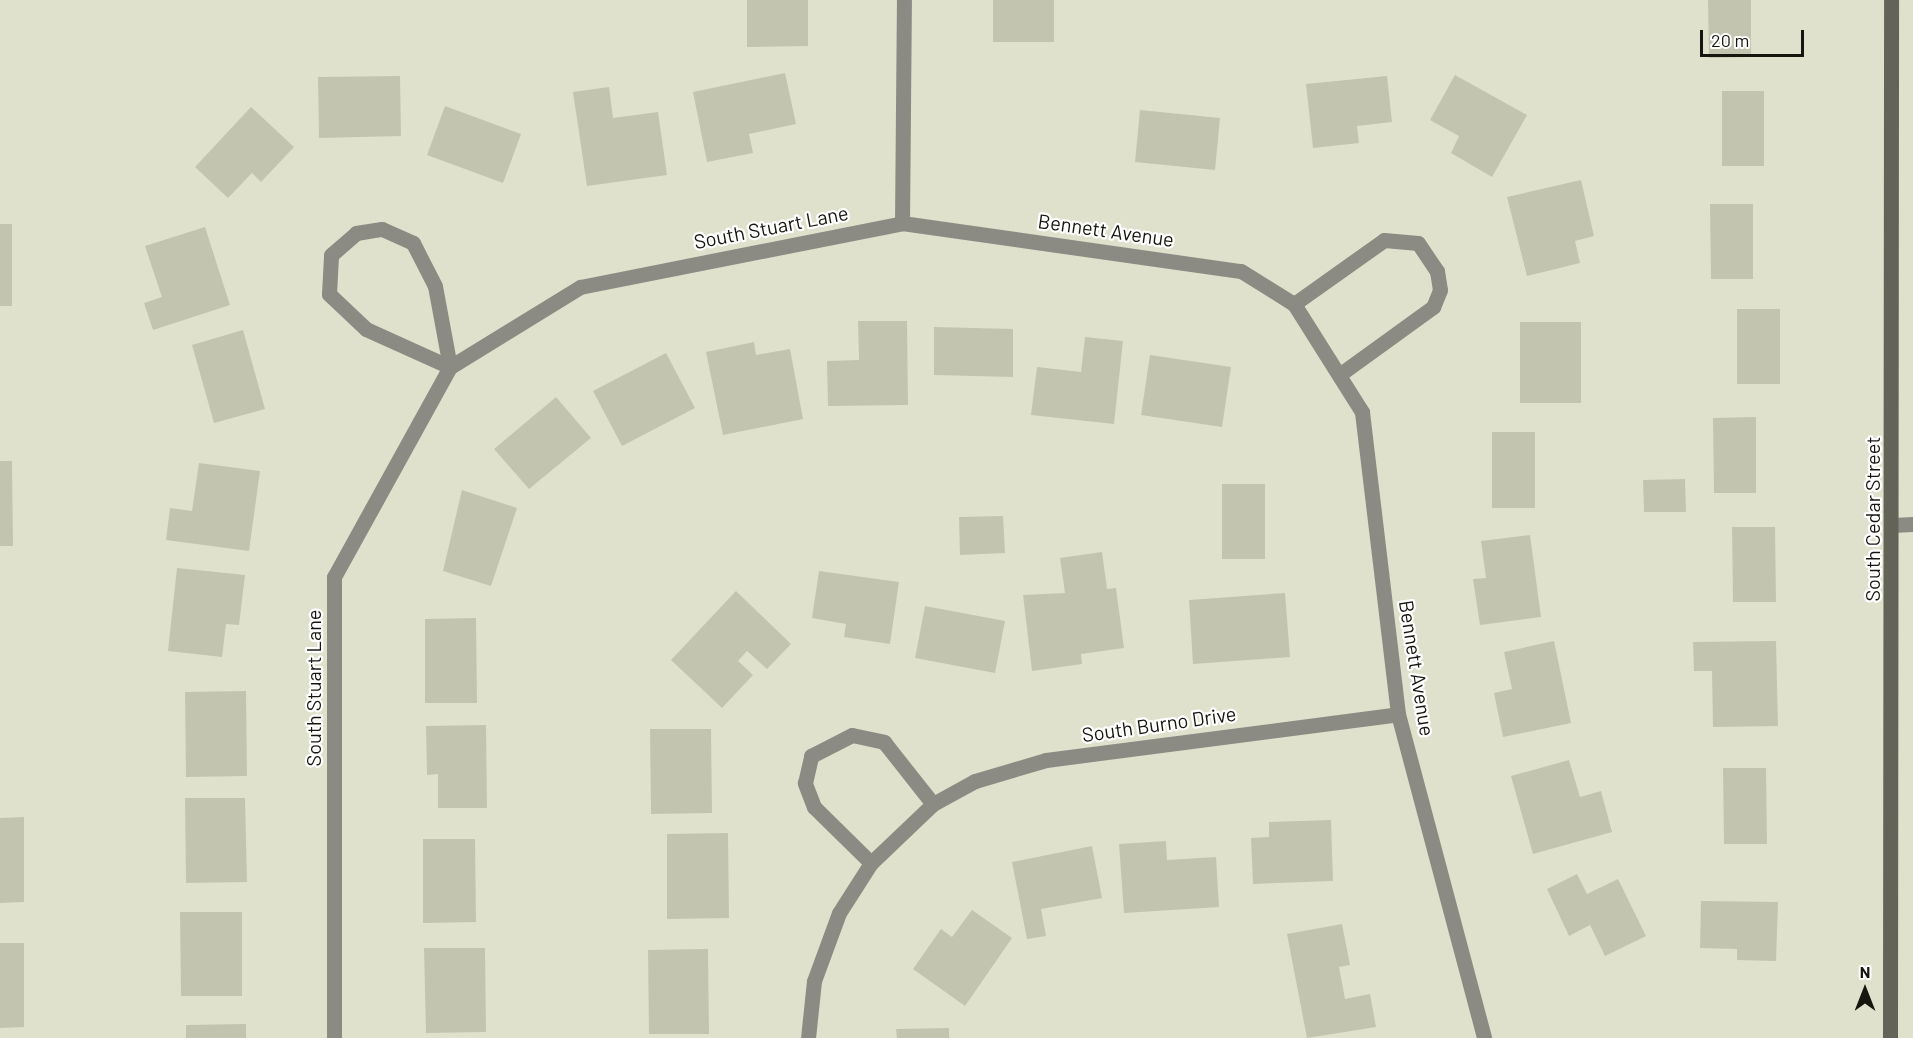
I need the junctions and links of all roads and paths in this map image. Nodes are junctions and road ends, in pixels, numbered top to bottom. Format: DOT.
graph roads {
  1 [pos="904,0"];
  2 [pos="1891,0"];
  3 [pos="902,223"];
  4 [pos="1294,304"];
  5 [pos="450,367"];
  6 [pos="1339,375"];
  7 [pos="1913,524"];
  8 [pos="1893,525"];
  9 [pos="1398,714"];
  10 [pos="933,804"];
  11 [pos="871,863"];
  12 [pos="334,1038"];
  13 [pos="808,1038"];
  14 [pos="1484,1038"];
  15 [pos="1890,1038"];
  1 -- 3 [label="street"];
  2 -- 8 [label="street, South Cedar Street"];
  3 -- 4 [label="street, Bennett Avenue"];
  3 -- 5 [label="street, South Stuart Lane"];
  4 -- 6 [label="street, Bennett Avenue"];
  4 -- 6 [label="street"];
  5 -- 5 [label="street"];
  5 -- 12 [label="street, South Stuart Lane"];
  6 -- 9 [label="street, Bennett Avenue"];
  7 -- 8 [label="street"];
  8 -- 15 [label="street, South Cedar Street"];
  9 -- 10 [label="street, South Burno Drive"];
  9 -- 14 [label="street, Bennett Avenue"];
  10 -- 11 [label="street, South Burno Drive"];
  10 -- 11 [label="street"];
  11 -- 13 [label="street, South Burno Drive"];
}
